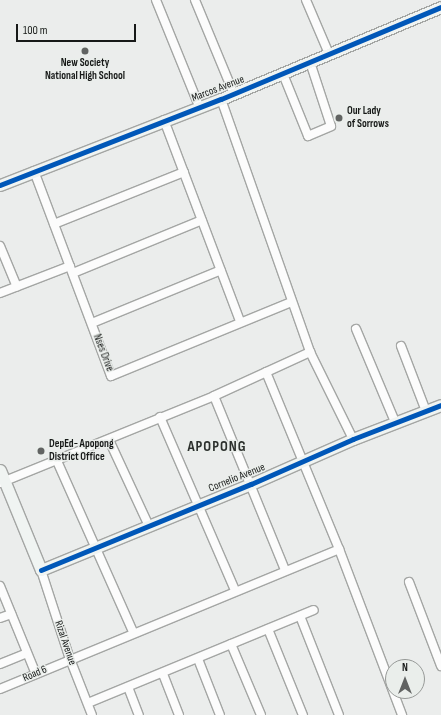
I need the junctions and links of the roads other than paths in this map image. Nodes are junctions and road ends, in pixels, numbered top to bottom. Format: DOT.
graph roads {
  1 [pos="156,0"];
  2 [pos="195,0"];
  3 [pos="306,0"];
  4 [pos="441,7"];
  5 [pos="330,54"];
  6 [pos="310,62"];
  7 [pos="283,74"];
  8 [pos="234,94"];
  9 [pos="221,99"];
  10 [pos="199,106"];
  11 [pos="164,120"];
  12 [pos="34,171"];
  13 [pos="184,172"];
  14 [pos="0,185"];
  15 [pos="202,220"];
  16 [pos="54,224"];
  17 [pos="0,246"];
  18 [pos="72,270"];
  19 [pos="221,270"];
  20 [pos="17,287"];
  21 [pos="0,293"];
  22 [pos="291,302"];
  23 [pos="240,322"];
  24 [pos="92,323"];
  25 [pos="356,330"];
  26 [pos="401,346"];
  27 [pos="310,352"];
  28 [pos="266,372"];
  29 [pos="214,396"];
  30 [pos="441,405"];
  31 [pos="426,411"];
  32 [pos="160,417"];
  33 [pos="395,422"];
  34 [pos="353,439"];
  35 [pos="109,440"];
  36 [pos="57,461"];
  37 [pos="301,462"];
  38 [pos="0,470"];
  39 [pos="2,482"];
  40 [pos="251,484"];
  41 [pos="198,504"];
  42 [pos="149,526"];
  43 [pos="95,548"];
  44 [pos="339,549"];
  45 [pos="41,570"];
  46 [pos="285,570"];
  47 [pos="409,582"];
  48 [pos="0,586"];
  49 [pos="235,590"];
  50 [pos="314,610"];
  51 [pos="11,614"];
  52 [pos="300,616"];
  53 [pos="0,618"];
  54 [pos="268,629"];
  55 [pos="133,632"];
  56 [pos="231,644"];
  57 [pos="27,653"];
  58 [pos="198,659"];
  59 [pos="70,660"];
  60 [pos="0,664"];
  61 [pos="441,666"];
  62 [pos="36,674"];
  63 [pos="163,674"];
  64 [pos="128,687"];
  65 [pos="0,689"];
  66 [pos="88,703"];
  67 [pos="92,715"];
  68 [pos="139,715"];
  69 [pos="179,715"];
  70 [pos="220,715"];
  71 [pos="260,715"];
  72 [pos="303,715"];
  73 [pos="339,715"];
  74 [pos="402,715"];
  1 -- 10 [label="street"];
  2 -- 8 [label="street"];
  3 -- 5 [label="street"];
  4 -- 5 [label="street, Marcos Avenue"];
  5 -- 6 [label="street, Marcos Avenue"];
  6 -- 7 [label="street, Marcos Avenue"];
  6 -- 7 [label="street"];
  7 -- 8 [label="street, Marcos Avenue"];
  8 -- 9 [label="street, Marcos Avenue"];
  9 -- 10 [label="street, Marcos Avenue"];
  9 -- 22 [label="street"];
  10 -- 11 [label="street, Marcos Avenue"];
  11 -- 12 [label="street, Marcos Avenue"];
  11 -- 13 [label="street"];
  12 -- 14 [label="street, Marcos Avenue"];
  12 -- 16 [label="street, Nses Drive"];
  13 -- 15 [label="street"];
  13 -- 16 [label="street"];
  15 -- 18 [label="street"];
  15 -- 19 [label="street"];
  16 -- 18 [label="street, Nses Drive"];
  17 -- 20 [label="street"];
  18 -- 20 [label="street"];
  18 -- 24 [label="street, Nses Drive"];
  19 -- 23 [label="street"];
  19 -- 24 [label="street"];
  20 -- 21 [label="street"];
  22 -- 23 [label="street, Nses Drive"];
  22 -- 27 [label="street"];
  23 -- 24 [label="street, Nses Drive"];
  25 -- 33 [label="street"];
  26 -- 31 [label="street"];
  27 -- 28 [label="street"];
  27 -- 34 [label="street"];
  28 -- 29 [label="street"];
  28 -- 37 [label="street"];
  29 -- 32 [label="street"];
  29 -- 40 [label="street"];
  30 -- 31 [label="street, Cornelio Avenue"];
  31 -- 33 [label="street, Cornelio Avenue"];
  32 -- 35 [label="street"];
  32 -- 41 [label="street"];
  33 -- 34 [label="street, Cornelio Avenue"];
  34 -- 37 [label="street, Cornelio Avenue"];
  35 -- 36 [label="street"];
  35 -- 42 [label="street"];
  36 -- 39 [label="street"];
  36 -- 43 [label="street"];
  37 -- 40 [label="street, Cornelio Avenue"];
  37 -- 44 [label="street"];
  38 -- 39 [label="street"];
  39 -- 45 [label="street"];
  40 -- 41 [label="street, Cornelio Avenue"];
  40 -- 46 [label="street"];
  41 -- 42 [label="street, Cornelio Avenue"];
  41 -- 49 [label="street"];
  42 -- 43 [label="street, Cornelio Avenue"];
  43 -- 45 [label="street, Cornelio Avenue"];
  43 -- 55 [label="street"];
  44 -- 46 [label="street, Road 6"];
  44 -- 74 [label="street"];
  45 -- 59 [label="street, Rizal Avenue"];
  46 -- 49 [label="street, Road 6"];
  47 -- 61 [label="street"];
  48 -- 51 [label="street"];
  49 -- 55 [label="street, Road 6"];
  50 -- 52 [label="street"];
  51 -- 53 [label="street"];
  51 -- 57 [label="street"];
  52 -- 54 [label="street"];
  52 -- 73 [label="street"];
  54 -- 56 [label="street"];
  54 -- 72 [label="street"];
  55 -- 59 [label="street, Road 6"];
  56 -- 58 [label="street"];
  56 -- 71 [label="street"];
  57 -- 60 [label="street"];
  57 -- 62 [label="street"];
  58 -- 63 [label="street"];
  58 -- 70 [label="street"];
  59 -- 62 [label="street, Road 6"];
  59 -- 66 [label="street, Rizal Avenue"];
  62 -- 65 [label="street, Road 6"];
  63 -- 64 [label="street"];
  63 -- 69 [label="street"];
  64 -- 66 [label="street"];
  64 -- 68 [label="street"];
  66 -- 67 [label="street, Rizal Avenue"];
}
